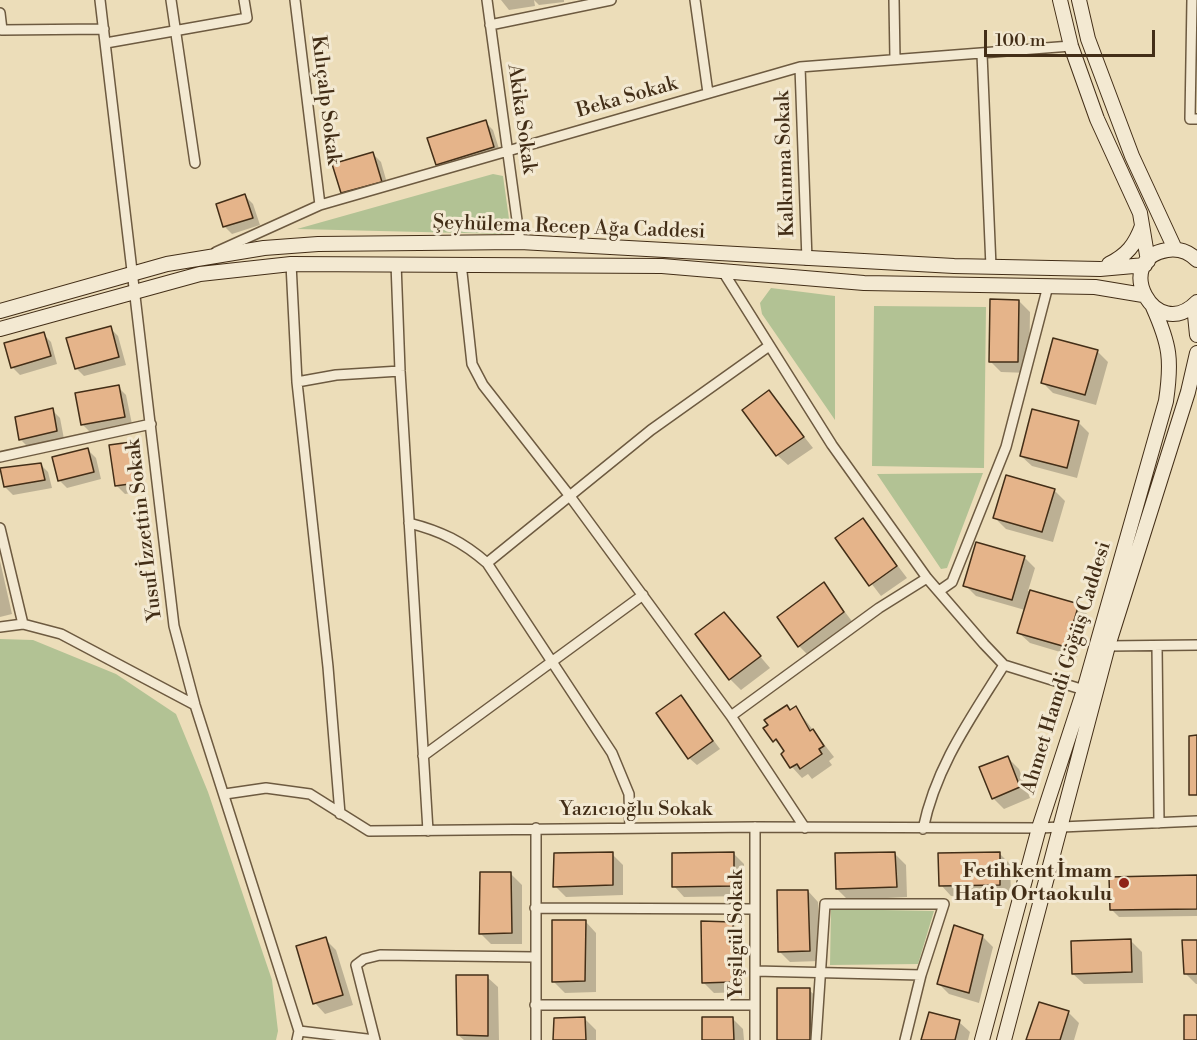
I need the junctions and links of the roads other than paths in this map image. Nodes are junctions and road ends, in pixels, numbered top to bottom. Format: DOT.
graph roads {
  1 [pos="100,0"];
  2 [pos="171,0"];
  3 [pos="244,0"];
  4 [pos="295,0"];
  5 [pos="487,0"];
  6 [pos="611,0"];
  7 [pos="695,0"];
  8 [pos="894,0"];
  9 [pos="1060,0"];
  10 [pos="1078,0"];
  11 [pos="1192,0"];
  12 [pos="0,13"];
  13 [pos="490,25"];
  14 [pos="104,28"];
  15 [pos="176,31"];
  16 [pos="106,43"];
  17 [pos="1071,46"];
  18 [pos="982,54"];
  19 [pos="895,59"];
  20 [pos="800,67"];
  21 [pos="708,93"];
  22 [pos="1197,120"];
  23 [pos="508,151"];
  24 [pos="195,163"];
  25 [pos="320,205"];
  26 [pos="1143,224"];
  27 [pos="520,242"];
  28 [pos="1175,249"];
  29 [pos="209,255"];
  30 [pos="1196,258"];
  31 [pos="807,260"];
  32 [pos="396,263"];
  33 [pos="462,263"];
  34 [pos="1146,263"];
  35 [pos="291,264"];
  36 [pos="991,267"];
  37 [pos="1100,269"];
  38 [pos="722,270"];
  39 [pos="131,273"];
  40 [pos="1048,286"];
  41 [pos="133,293"];
  42 [pos="1143,295"];
  43 [pos="1195,303"];
  44 [pos="1153,307"];
  45 [pos="0,310"];
  46 [pos="0,329"];
  47 [pos="1197,335"];
  48 [pos="769,346"];
  49 [pos="1197,353"];
  50 [pos="400,371"];
  51 [pos="297,382"];
  52 [pos="151,424"];
  53 [pos="0,457"];
  54 [pos="569,495"];
  55 [pos="409,523"];
  56 [pos="0,528"];
  57 [pos="487,563"];
  58 [pos="927,578"];
  59 [pos="939,591"];
  60 [pos="643,596"];
  61 [pos="23,624"];
  62 [pos="0,627"];
  63 [pos="1197,645"];
  64 [pos="1108,646"];
  65 [pos="1157,646"];
  66 [pos="551,661"];
  67 [pos="1004,665"];
  68 [pos="1084,690"];
  69 [pos="195,705"];
  70 [pos="731,716"];
  71 [pos="423,756"];
  72 [pos="225,794"];
  73 [pos="340,814"];
  74 [pos="1197,821"];
  75 [pos="1159,823"];
  76 [pos="755,827"];
  77 [pos="1059,827"];
  78 [pos="536,828"];
  79 [pos="630,828"];
  80 [pos="805,828"];
  81 [pos="1039,828"];
  82 [pos="923,829"];
  83 [pos="428,831"];
  84 [pos="535,908"];
  85 [pos="755,909"];
  86 [pos="534,957"];
  87 [pos="755,971"];
  88 [pos="821,973"];
  89 [pos="921,975"];
  90 [pos="535,1005"];
  91 [pos="755,1005"];
  92 [pos="298,1035"];
  93 [pos="354,1039"];
  94 [pos="375,1040"];
  95 [pos="536,1040"];
  96 [pos="755,1040"];
  97 [pos="816,1040"];
  98 [pos="905,1040"];
  99 [pos="982,1040"];
  100 [pos="1004,1040"];
  1 -- 14 [label="street, Yusuf İzzettin Sokak"];
  2 -- 15 [label="street"];
  3 -- 15 [label="street"];
  4 -- 25 [label="street, Kılıçalp Sokak"];
  5 -- 13 [label="street, Akika Sokak"];
  6 -- 13 [label="street"];
  7 -- 21 [label="street"];
  8 -- 19 [label="street"];
  9 -- 17 [label="street"];
  10 -- 28 [label="street"];
  11 -- 22 [label="street"];
  12 -- 14 [label="street"];
  13 -- 23 [label="street, Akika Sokak"];
  14 -- 16 [label="street, Yusuf İzzettin Sokak"];
  15 -- 16 [label="street"];
  15 -- 24 [label="street"];
  16 -- 39 [label="street, Yusuf İzzettin Sokak"];
  17 -- 18 [label="street, Beka Sokak"];
  17 -- 26 [label="street"];
  18 -- 19 [label="street, Beka Sokak"];
  18 -- 36 [label="street"];
  19 -- 20 [label="street, Beka Sokak"];
  20 -- 21 [label="street, Beka Sokak"];
  20 -- 31 [label="street, Kalkınma Sokak"];
  21 -- 23 [label="street, Beka Sokak"];
  23 -- 25 [label="street, Beka Sokak"];
  23 -- 27 [label="street, Akika Sokak"];
  25 -- 29 [label="street, Beka Sokak"];
  26 -- 34 [label="street"];
  26 -- 37 [label="street"];
  27 -- 29 [label="street, Şeyhülema Recep Ağa Caddesi"];
  27 -- 31 [label="street, Şeyhülema Recep Ağa Caddesi"];
  28 -- 30 [label="street"];
  28 -- 34 [label="street, Şeyhülema Recep Ağa Caddesi"];
  29 -- 39 [label="street, Şeyhülema Recep Ağa Caddesi"];
  31 -- 36 [label="street, Şeyhülema Recep Ağa Caddesi"];
  32 -- 33 [label="street, Şeyhülema Recep Ağa Caddesi"];
  32 -- 35 [label="street, Şeyhülema Recep Ağa Caddesi"];
  32 -- 50 [label="street"];
  33 -- 38 [label="street, Şeyhülema Recep Ağa Caddesi"];
  33 -- 54 [label="street"];
  34 -- 37 [label="street, Şeyhülema Recep Ağa Caddesi"];
  34 -- 42 [label="street"];
  35 -- 41 [label="street, Şeyhülema Recep Ağa Caddesi"];
  35 -- 51 [label="street"];
  36 -- 37 [label="street, Şeyhülema Recep Ağa Caddesi"];
  38 -- 40 [label="street, Şeyhülema Recep Ağa Caddesi"];
  38 -- 48 [label="street"];
  39 -- 41 [label="street, Yusuf İzzettin Sokak"];
  39 -- 45 [label="street, Şeyhülema Recep Ağa Caddesi"];
  40 -- 42 [label="street, Şeyhülema Recep Ağa Caddesi"];
  40 -- 59 [label="street"];
  41 -- 46 [label="street, Şeyhülema Recep Ağa Caddesi"];
  41 -- 52 [label="street, Yusuf İzzettin Sokak"];
  42 -- 44 [label="street, Ahmet Hamdi Göğüş Caddesi"];
  43 -- 44 [label="street"];
  43 -- 47 [label="street"];
  44 -- 68 [label="street, Ahmet Hamdi Göğüş Caddesi"];
  48 -- 54 [label="street"];
  48 -- 58 [label="street"];
  49 -- 64 [label="street, Ahmet Hamdi Göğüş Caddesi"];
  50 -- 51 [label="street"];
  50 -- 55 [label="street"];
  51 -- 73 [label="street"];
  52 -- 53 [label="street"];
  52 -- 69 [label="street, Yusuf İzzettin Sokak"];
  54 -- 57 [label="street"];
  54 -- 60 [label="street"];
  55 -- 57 [label="street"];
  55 -- 71 [label="street"];
  56 -- 61 [label="street"];
  57 -- 66 [label="street"];
  58 -- 59 [label="street"];
  58 -- 70 [label="street"];
  59 -- 67 [label="street"];
  60 -- 66 [label="street"];
  60 -- 70 [label="street"];
  61 -- 62 [label="street"];
  61 -- 69 [label="street"];
  63 -- 65 [label="street"];
  64 -- 65 [label="street"];
  64 -- 77 [label="street, Ahmet Hamdi Göğüş Caddesi"];
  65 -- 75 [label="street"];
  66 -- 71 [label="street"];
  66 -- 79 [label="street"];
  67 -- 68 [label="street"];
  67 -- 82 [label="street"];
  68 -- 81 [label="street, Ahmet Hamdi Göğüş Caddesi"];
  69 -- 72 [label="street, Yusuf İzzettin Sokak"];
  70 -- 80 [label="street"];
  71 -- 83 [label="street"];
  72 -- 73 [label="street, Yazıcıoğlu Sokak"];
  72 -- 92 [label="street, Yusuf İzzettin Sokak"];
  73 -- 83 [label="street, Yazıcıoğlu Sokak"];
  74 -- 75 [label="street, Yazıcıoğlu Sokak"];
  75 -- 77 [label="street, Yazıcıoğlu Sokak"];
  76 -- 79 [label="street, Yazıcıoğlu Sokak"];
  76 -- 80 [label="street, Yazıcıoğlu Sokak"];
  76 -- 85 [label="street, Yeşilgül Sokak"];
  77 -- 81 [label="street, Yazıcıoğlu Sokak"];
  77 -- 100 [label="street, Ahmet Hamdi Göğüş Caddesi"];
  78 -- 79 [label="street, Yazıcıoğlu Sokak"];
  78 -- 83 [label="street, Yazıcıoğlu Sokak"];
  78 -- 84 [label="street"];
  80 -- 82 [label="street, Yazıcıoğlu Sokak"];
  81 -- 82 [label="street, Yazıcıoğlu Sokak"];
  81 -- 99 [label="street, Ahmet Hamdi Göğüş Caddesi"];
  84 -- 85 [label="street"];
  84 -- 86 [label="street"];
  85 -- 87 [label="street, Yeşilgül Sokak"];
  86 -- 90 [label="street"];
  86 -- 94 [label="street"];
  87 -- 88 [label="street"];
  87 -- 91 [label="street, Yeşilgül Sokak"];
  88 -- 89 [label="street"];
  88 -- 89 [label="street"];
  88 -- 97 [label="street"];
  89 -- 98 [label="street"];
  90 -- 91 [label="street"];
  90 -- 95 [label="street"];
  91 -- 96 [label="street, Yeşilgül Sokak"];
  92 -- 93 [label="street"];
  93 -- 94 [label="street"];
}
